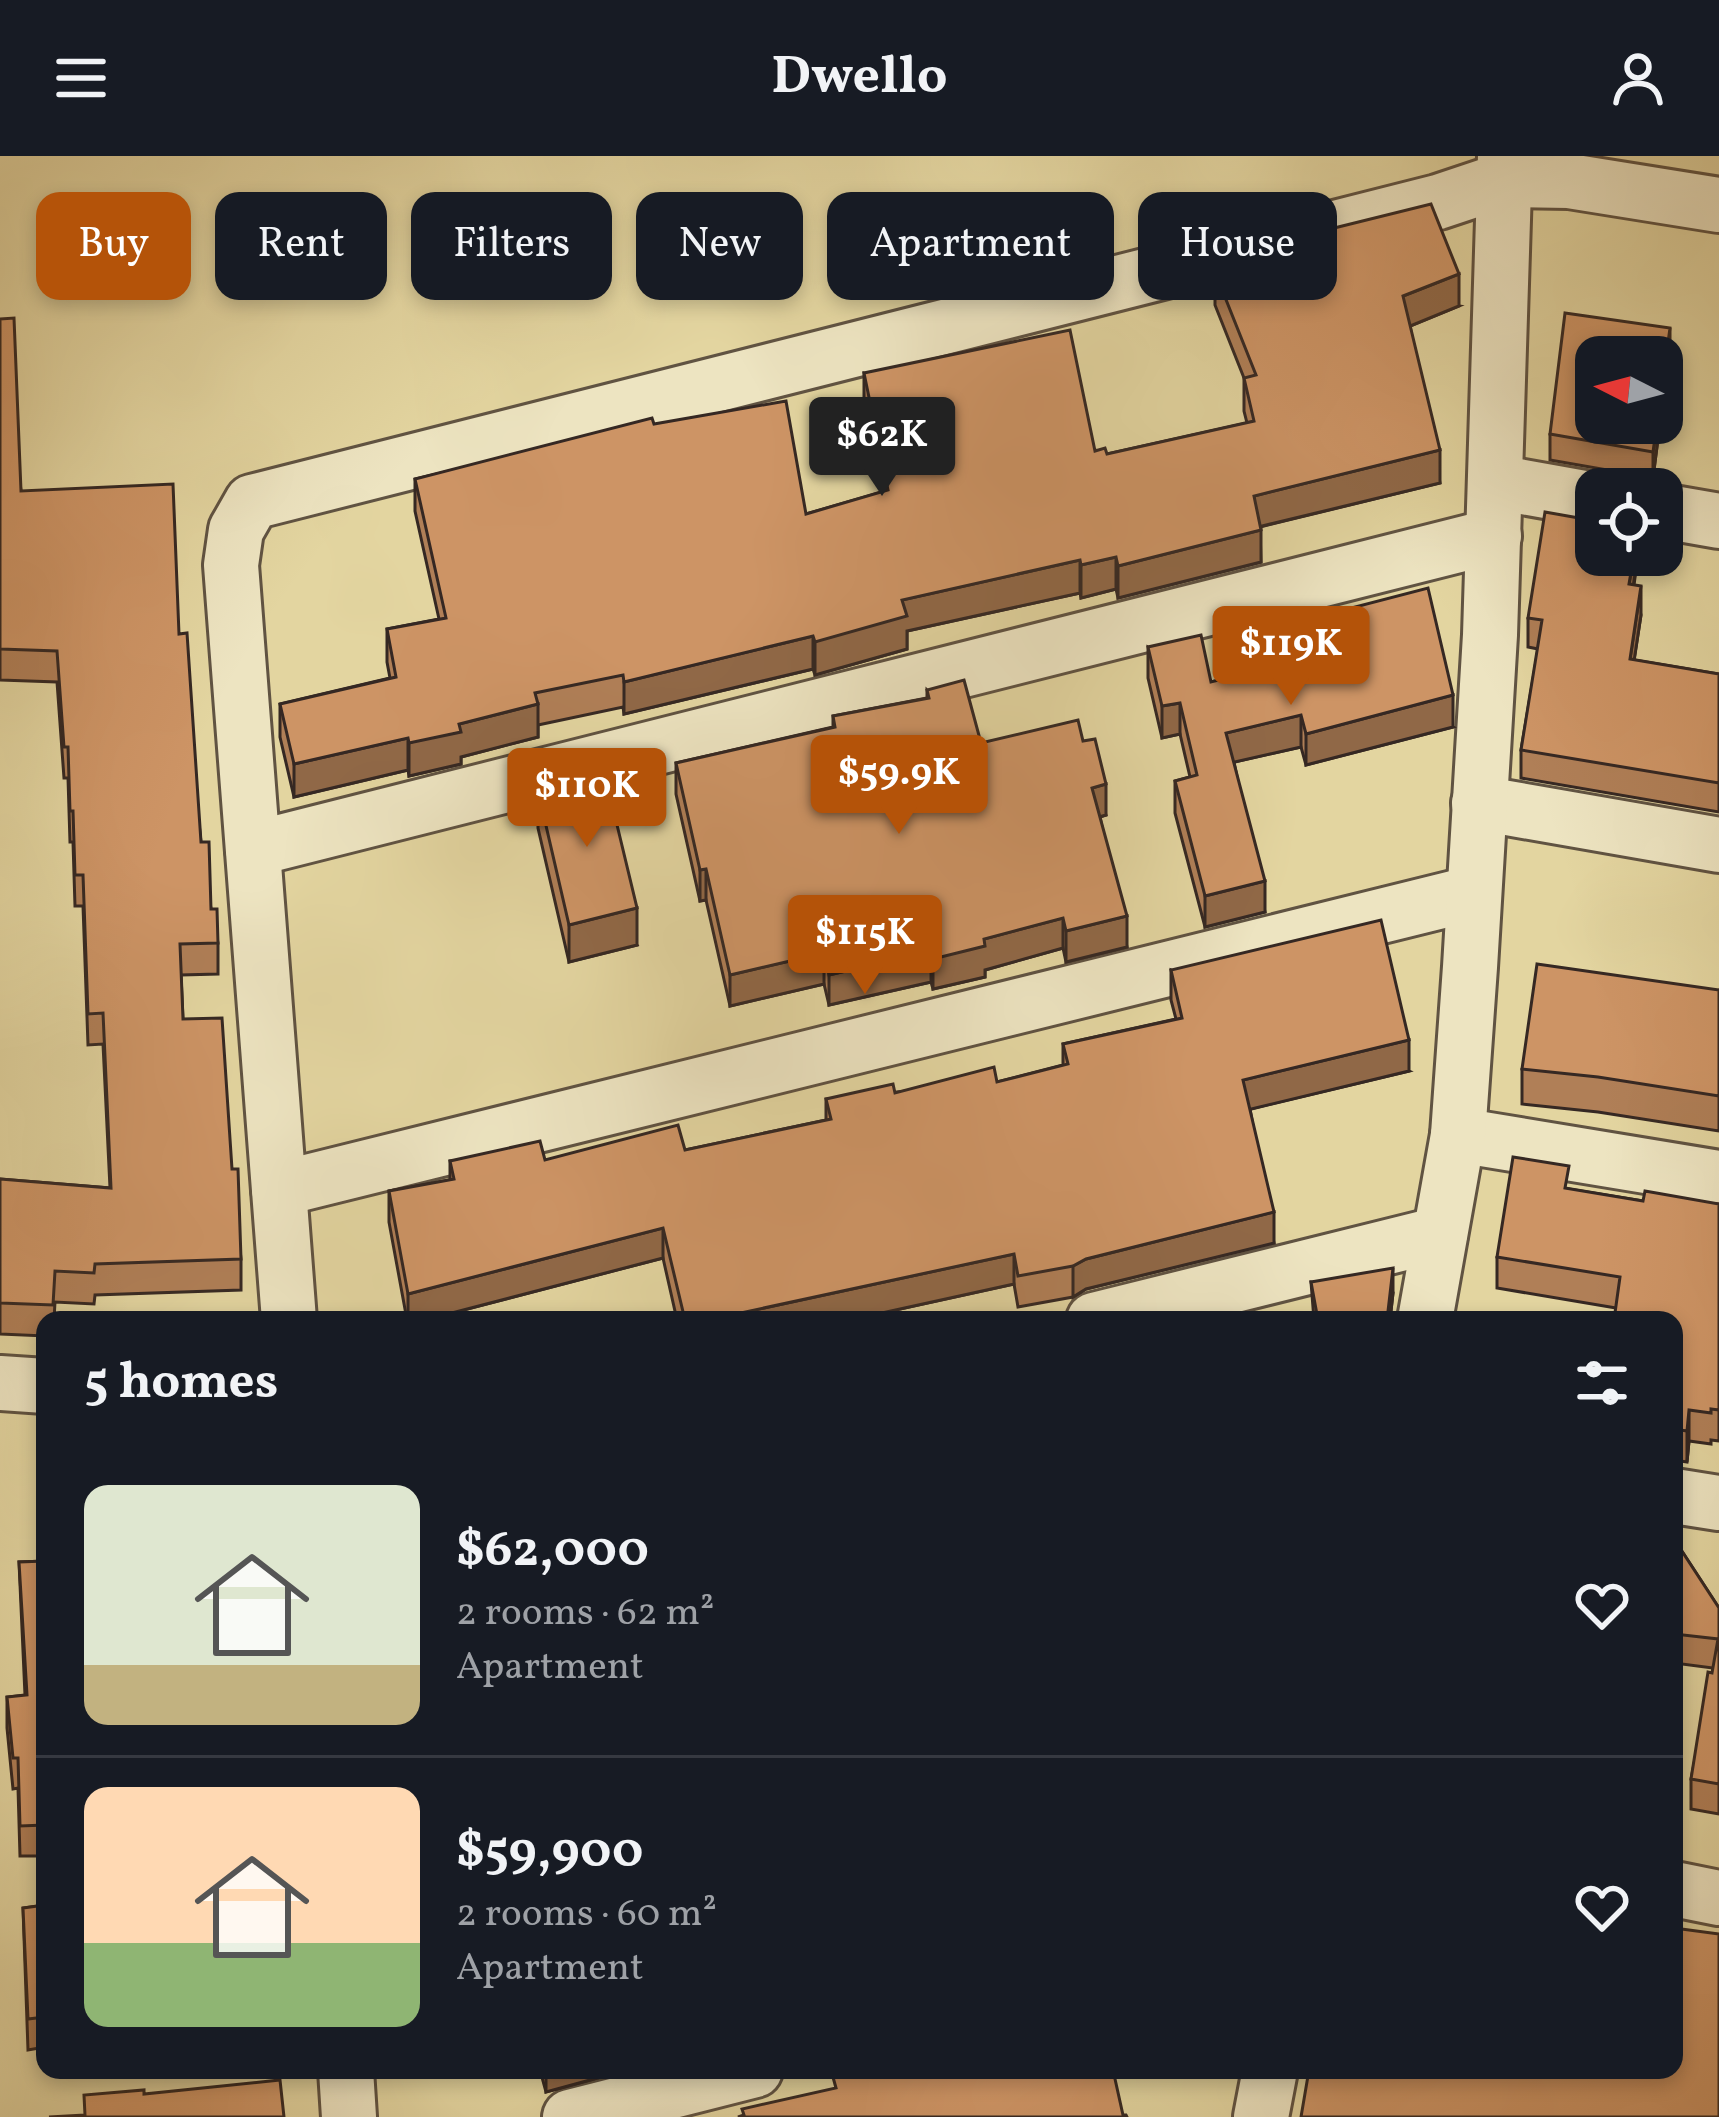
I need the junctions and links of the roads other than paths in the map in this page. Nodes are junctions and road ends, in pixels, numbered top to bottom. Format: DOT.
graph roads {
  1 [pos="1504,168"];
  2 [pos="1719,205"];
  3 [pos="1495,482"];
  4 [pos="1575,496"];
  5 [pos="1683,515"];
  6 [pos="1719,521"];
  7 [pos="1494,536"];
  8 [pos="1479,802"];
  9 [pos="1719,845"];
  10 [pos="254,849"];
  11 [pos="1474,893"];
  12 [pos="1458,1135"];
  13 [pos="1719,1178"];
  14 [pos="279,1189"];
  15 [pos="1440,1234"];
  16 [pos="288,1311"];
  17 [pos="1130,1311"];
  18 [pos="1426,1311"];
  19 [pos="0,1383"];
  20 [pos="36,1385"];
  21 [pos="1683,1497"];
  22 [pos="1719,1503"];
  23 [pos="1683,1891"];
  24 [pos="1719,1898"];
  25 [pos="347,2079"];
  26 [pos="720,2079"];
  27 [pos="1268,2079"];
  28 [pos="350,2117"];
  29 [pos="570,2117"];
  30 [pos="1262,2117"];
  1 -- 2 [label="street"];
  1 -- 3 [label="street"];
  1 -- 10 [label="street"];
  3 -- 4 [label="street"];
  3 -- 7 [label="street"];
  5 -- 6 [label="street"];
  7 -- 8 [label="street"];
  7 -- 10 [label="street"];
  8 -- 9 [label="street"];
  8 -- 11 [label="street"];
  10 -- 14 [label="street"];
  11 -- 12 [label="street"];
  11 -- 14 [label="street"];
  12 -- 13 [label="street"];
  12 -- 15 [label="street"];
  14 -- 16 [label="street"];
  15 -- 17 [label="street"];
  15 -- 18 [label="street"];
  19 -- 20 [label="street"];
  21 -- 22 [label="street"];
  23 -- 24 [label="street"];
  25 -- 28 [label="street"];
  26 -- 29 [label="street"];
  27 -- 30 [label="street"];
}
